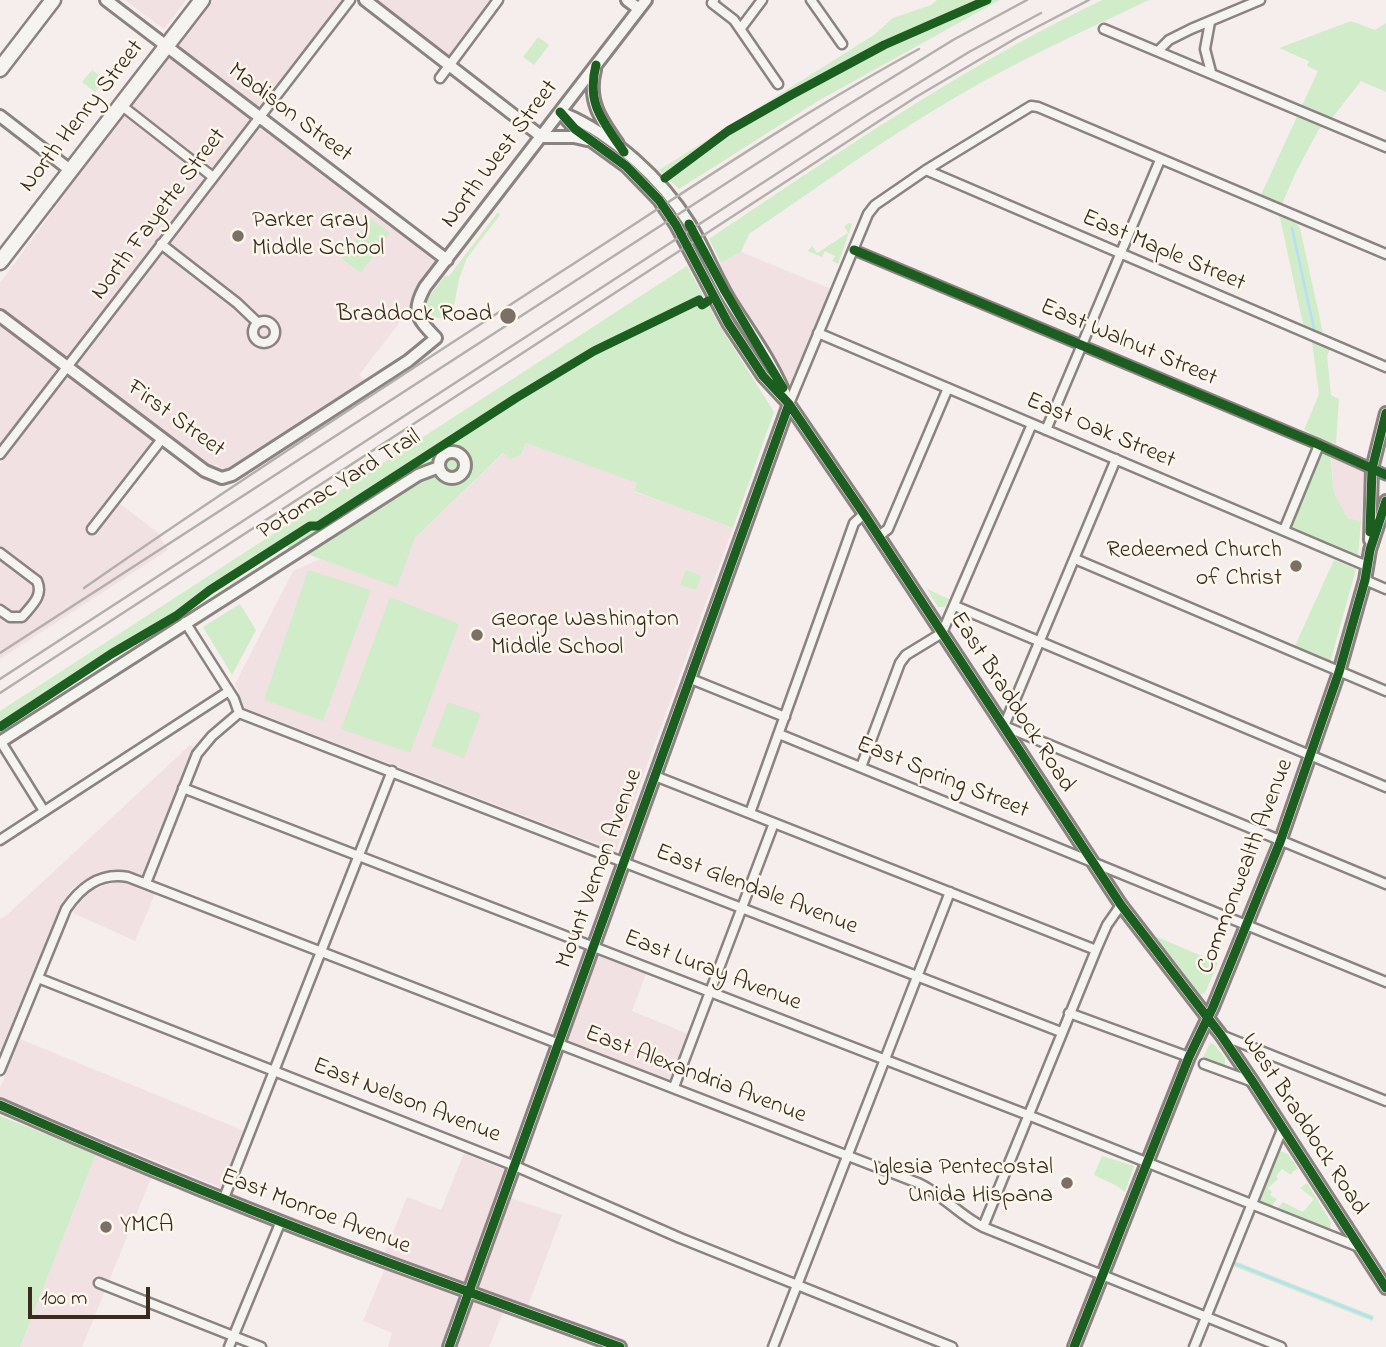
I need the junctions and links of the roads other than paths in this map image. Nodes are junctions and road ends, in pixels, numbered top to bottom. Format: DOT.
graph roads {
  1 [pos="53,0"];
  2 [pos="106,0"];
  3 [pos="202,0"];
  4 [pos="350,0"];
  5 [pos="365,0"];
  6 [pos="498,0"];
  7 [pos="627,0"];
  8 [pos="714,0"];
  9 [pos="762,0"];
  10 [pos="811,0"];
  11 [pos="1260,0"];
  12 [pos="643,5"];
  13 [pos="1210,22"];
  14 [pos="741,28"];
  15 [pos="1104,29"];
  16 [pos="842,44"];
  17 [pos="166,47"];
  18 [pos="1159,50"];
  19 [pos="449,64"];
  20 [pos="596,65"];
  21 [pos="0,69"];
  22 [pos="1211,72"];
  23 [pos="440,78"];
  24 [pos="778,84"];
  25 [pos="121,105"];
  26 [pos="560,112"];
  27 [pos="0,116"];
  28 [pos="259,117"];
  29 [pos="542,136"];
  30 [pos="596,143"];
  31 [pos="1386,147"];
  32 [pos="624,152"];
  33 [pos="1160,160"];
  34 [pos="70,170"];
  35 [pos="926,170"];
  36 [pos="213,177"];
  37 [pos="161,244"];
  38 [pos="854,250"];
  39 [pos="1120,254"];
  40 [pos="1386,254"];
  41 [pos="447,260"];
  42 [pos="0,262"];
  43 [pos="0,316"];
  44 [pos="258,323"];
  45 [pos="818,333"];
  46 [pos="436,338"];
  47 [pos="1081,345"];
  48 [pos="67,367"];
  49 [pos="1386,367"];
  50 [pos="948,388"];
  51 [pos="789,404"];
  52 [pos="1386,413"];
  53 [pos="1032,424"];
  54 [pos="1046,430"];
  55 [pos="162,439"];
  56 [pos="1319,445"];
  57 [pos="0,454"];
  58 [pos="1116,459"];
  59 [pos="439,467"];
  60 [pos="1372,469"];
  61 [pos="1386,475"];
  62 [pos="1386,501"];
  63 [pos="864,514"];
  64 [pos="92,529"];
  65 [pos="1284,530"];
  66 [pos="879,536"];
  67 [pos="1370,550"];
  68 [pos="0,553"];
  69 [pos="1075,559"];
  70 [pos="1367,566"];
  71 [pos="1365,580"];
  72 [pos="1386,589"];
  73 [pos="955,606"];
  74 [pos="0,610"];
  75 [pos="186,622"];
  76 [pos="942,633"];
  77 [pos="1039,642"];
  78 [pos="1339,672"];
  79 [pos="691,679"];
  80 [pos="229,691"];
  81 [pos="1386,691"];
  82 [pos="237,715"];
  83 [pos="785,718"];
  84 [pos="1004,726"];
  85 [pos="779,734"];
  86 [pos="0,742"];
  87 [pos="1312,757"];
  88 [pos="861,767"];
  89 [pos="392,771"];
  90 [pos="655,776"];
  91 [pos="1386,787"];
  92 [pos="183,788"];
  93 [pos="44,811"];
  94 [pos="750,813"];
  95 [pos="774,823"];
  96 [pos="0,840"];
  97 [pos="1280,842"];
  98 [pos="359,856"];
  99 [pos="624,860"];
  100 [pos="1090,860"];
  101 [pos="146,883"];
  102 [pos="1386,884"];
  103 [pos="950,892"];
  104 [pos="1121,905"];
  105 [pos="742,906"];
  106 [pos="1246,925"];
  107 [pos="594,947"];
  108 [pos="1096,950"];
  109 [pos="321,952"];
  110 [pos="917,975"];
  111 [pos="38,978"];
  112 [pos="1386,982"];
  113 [pos="709,991"];
  114 [pos="1069,1013"];
  115 [pos="1208,1019"];
  116 [pos="1061,1032"];
  117 [pos="1221,1035"];
  118 [pos="559,1044"];
  119 [pos="1189,1057"];
  120 [pos="884,1059"];
  121 [pos="1204,1064"];
  122 [pos="0,1070"];
  123 [pos="275,1072"];
  124 [pos="1254,1082"];
  125 [pos="674,1087"];
  126 [pos="1386,1101"];
  127 [pos="0,1105"];
  128 [pos="1028,1115"];
  129 [pos="1283,1127"];
  130 [pos="848,1155"];
  131 [pos="1147,1162"];
  132 [pos="515,1166"];
  133 [pos="224,1198"];
  134 [pos="1252,1204"];
  135 [pos="281,1221"];
  136 [pos="983,1227"];
  137 [pos="1359,1247"];
  138 [pos="1103,1275"];
  139 [pos="99,1283"];
  140 [pos="797,1285"];
  141 [pos="1386,1288"];
  142 [pos="470,1291"];
  143 [pos="1206,1317"];
  144 [pos="233,1336"];
  145 [pos="229,1347"];
  146 [pos="261,1347"];
  147 [pos="449,1347"];
  148 [pos="620,1347"];
  149 [pos="773,1347"];
  150 [pos="952,1347"];
  151 [pos="1073,1347"];
  152 [pos="1194,1347"];
  153 [pos="1281,1347"];
  1 -- 21 [label="highway"];
  2 -- 17 [label="street, Madison Street"];
  3 -- 17 [label="highway, North Henry Street"];
  4 -- 28 [label="street, North Fayette Street"];
  5 -- 19 [label="street"];
  6 -- 19 [label="street"];
  7 -- 12 [label="street"];
  8 -- 14 [label="street"];
  9 -- 14 [label="street"];
  10 -- 16 [label="street"];
  11 -- 13 [label="street"];
  12 -- 20 [label="street, North West Street"];
  13 -- 18 [label="street"];
  13 -- 22 [label="street"];
  14 -- 24 [label="street"];
  15 -- 18 [label="street"];
  17 -- 25 [label="highway, North Henry Street"];
  17 -- 28 [label="street, Madison Street"];
  18 -- 22 [label="street"];
  19 -- 23 [label="street"];
  19 -- 29 [label="street"];
  20 -- 26 [label="street, North West Street"];
  20 -- 32 [label="street"];
  22 -- 31 [label="street"];
  25 -- 34 [label="highway, North Henry Street"];
  25 -- 36 [label="street"];
  26 -- 29 [label="street, North West Street"];
  26 -- 30 [label="street, East Braddock Road"];
  26 -- 32 [label="street, East Braddock Road"];
  27 -- 34 [label="street"];
  28 -- 36 [label="street, North Fayette Street"];
  28 -- 41 [label="street, Madison Street"];
  29 -- 30 [label="street"];
  29 -- 41 [label="street, North West Street"];
  30 -- 51 [label="street, East Braddock Road"];
  32 -- 51 [label="street, East Braddock Road"];
  33 -- 35 [label="street, Mount Vernon Avenue"];
  33 -- 39 [label="street"];
  33 -- 40 [label="street"];
  34 -- 42 [label="highway, North Henry Street"];
  35 -- 38 [label="street, Mount Vernon Avenue"];
  35 -- 39 [label="street, East Maple Street"];
  36 -- 37 [label="street, North Fayette Street"];
  37 -- 44 [label="street"];
  37 -- 48 [label="street, North Fayette Street"];
  38 -- 45 [label="street, Mount Vernon Avenue"];
  38 -- 47 [label="street, East Walnut Street"];
  39 -- 47 [label="street"];
  39 -- 49 [label="street, East Maple Street"];
  41 -- 46 [label="street, North West Street"];
  43 -- 48 [label="street, First Street"];
  45 -- 50 [label="street, East Oak Street"];
  45 -- 51 [label="street, Mount Vernon Avenue"];
  46 -- 55 [label="street, First Street"];
  47 -- 54 [label="street"];
  47 -- 56 [label="street, East Walnut Street"];
  48 -- 55 [label="street, First Street"];
  48 -- 57 [label="street, North Fayette Street"];
  50 -- 53 [label="street, East Oak Street"];
  50 -- 66 [label="street"];
  51 -- 63 [label="street, East Braddock Road"];
  51 -- 79 [label="street, Mount Vernon Avenue"];
  52 -- 60 [label="street, Commonwealth Avenue"];
  53 -- 54 [label="street, East Oak Street"];
  53 -- 73 [label="street"];
  54 -- 58 [label="street, East Oak Street"];
  55 -- 64 [label="street"];
  56 -- 60 [label="street, East Walnut Street"];
  56 -- 65 [label="street"];
  58 -- 65 [label="street, East Oak Street"];
  58 -- 69 [label="street"];
  59 -- 75 [label="street"];
  60 -- 61 [label="street, East Walnut Street"];
  60 -- 67 [label="street, Commonwealth Avenue"];
  62 -- 67 [label="street, Commonwealth Avenue"];
  63 -- 66 [label="street, East Braddock Road"];
  63 -- 83 [label="street"];
  65 -- 70 [label="street, East Oak Street"];
  66 -- 76 [label="street, East Braddock Road"];
  67 -- 70 [label="street, Commonwealth Avenue"];
  68 -- 74 [label="street"];
  69 -- 77 [label="street"];
  69 -- 78 [label="street"];
  70 -- 71 [label="street, Commonwealth Avenue"];
  71 -- 72 [label="street"];
  71 -- 78 [label="street, Commonwealth Avenue"];
  73 -- 76 [label="street"];
  73 -- 77 [label="street"];
  75 -- 80 [label="street"];
  75 -- 86 [label="street"];
  76 -- 84 [label="street, East Braddock Road"];
  76 -- 88 [label="street"];
  77 -- 84 [label="street"];
  77 -- 87 [label="street"];
  78 -- 81 [label="street"];
  78 -- 87 [label="street, Commonwealth Avenue"];
  79 -- 83 [label="street"];
  79 -- 90 [label="street, Mount Vernon Avenue"];
  80 -- 82 [label="street"];
  80 -- 93 [label="street"];
  82 -- 89 [label="street, East Glendale Avenue"];
  82 -- 92 [label="street"];
  83 -- 85 [label="street"];
  84 -- 97 [label="street"];
  84 -- 100 [label="street, East Braddock Road"];
  85 -- 88 [label="street, East Spring Street"];
  85 -- 94 [label="street"];
  86 -- 93 [label="street"];
  87 -- 91 [label="street"];
  87 -- 97 [label="street, Commonwealth Avenue"];
  88 -- 100 [label="street, East Spring Street"];
  89 -- 98 [label="street"];
  89 -- 99 [label="street, East Glendale Avenue"];
  90 -- 94 [label="street"];
  90 -- 99 [label="street, Mount Vernon Avenue"];
  92 -- 98 [label="street, East Luray Avenue"];
  92 -- 101 [label="street"];
  93 -- 96 [label="street"];
  94 -- 95 [label="street"];
  95 -- 103 [label="street"];
  95 -- 105 [label="street"];
  97 -- 102 [label="street"];
  97 -- 106 [label="street, Commonwealth Avenue"];
  98 -- 107 [label="street, East Luray Avenue"];
  98 -- 109 [label="street"];
  99 -- 105 [label="street, East Glendale Avenue"];
  99 -- 107 [label="street, Mount Vernon Avenue"];
  100 -- 104 [label="street, East Braddock Road"];
  100 -- 106 [label="street, East Spring Street"];
  101 -- 109 [label="street, East Alexandria Avenue"];
  101 -- 111 [label="street, East Alexandria Avenue"];
  103 -- 108 [label="street"];
  103 -- 110 [label="street"];
  104 -- 108 [label="street"];
  104 -- 115 [label="street, East Braddock Road"];
  105 -- 110 [label="street, East Glendale Avenue"];
  105 -- 113 [label="street"];
  106 -- 112 [label="street, East Spring Street"];
  106 -- 115 [label="street, Commonwealth Avenue"];
  107 -- 113 [label="street, East Luray Avenue"];
  107 -- 118 [label="street, Mount Vernon Avenue"];
  108 -- 114 [label="street"];
  109 -- 118 [label="street, East Alexandria Avenue"];
  109 -- 123 [label="street"];
  110 -- 116 [label="street, East Glendale Avenue"];
  110 -- 120 [label="street"];
  111 -- 122 [label="street, East Alexandria Avenue"];
  111 -- 123 [label="street, East Nelson Avenue"];
  113 -- 120 [label="street, East Luray Avenue"];
  113 -- 125 [label="street"];
  114 -- 116 [label="street"];
  114 -- 119 [label="street"];
  115 -- 117 [label="street, West Braddock Road"];
  115 -- 119 [label="street, Commonwealth Avenue"];
  116 -- 128 [label="street"];
  117 -- 124 [label="street, West Braddock Road"];
  117 -- 126 [label="street"];
  118 -- 125 [label="street, East Alexandria Avenue"];
  118 -- 132 [label="street, Mount Vernon Avenue"];
  119 -- 131 [label="street, Commonwealth Avenue"];
  120 -- 128 [label="street, East Luray Avenue"];
  120 -- 130 [label="street"];
  121 -- 124 [label="street"];
  123 -- 132 [label="street, East Nelson Avenue"];
  123 -- 133 [label="street"];
  124 -- 129 [label="street, West Braddock Road"];
  125 -- 130 [label="street, East Alexandria Avenue"];
  127 -- 133 [label="street, East Monroe Avenue"];
  128 -- 131 [label="street, East Luray Avenue"];
  128 -- 136 [label="street"];
  129 -- 134 [label="street"];
  129 -- 137 [label="street, West Braddock Road"];
  130 -- 136 [label="street, East Alexandria Avenue"];
  130 -- 140 [label="street"];
  131 -- 134 [label="street, East Luray Avenue"];
  131 -- 138 [label="street, Commonwealth Avenue"];
  132 -- 140 [label="street, East Nelson Avenue"];
  132 -- 142 [label="street, Mount Vernon Avenue"];
  133 -- 135 [label="street, East Monroe Avenue"];
  134 -- 137 [label="street, East Luray Avenue"];
  134 -- 143 [label="street"];
  135 -- 142 [label="street, East Monroe Avenue"];
  135 -- 144 [label="street"];
  136 -- 138 [label="street, East Alexandria Avenue"];
  137 -- 141 [label="street, West Braddock Road"];
  138 -- 143 [label="street, East Alexandria Avenue"];
  138 -- 151 [label="street, Commonwealth Avenue"];
  139 -- 144 [label="street"];
  140 -- 149 [label="street"];
  140 -- 150 [label="street, East Nelson Avenue"];
  142 -- 147 [label="street, Mount Vernon Avenue"];
  142 -- 148 [label="street, East Monroe Avenue"];
  143 -- 152 [label="street"];
  143 -- 153 [label="street, East Alexandria Avenue"];
  144 -- 145 [label="street"];
  144 -- 146 [label="street"];
}
